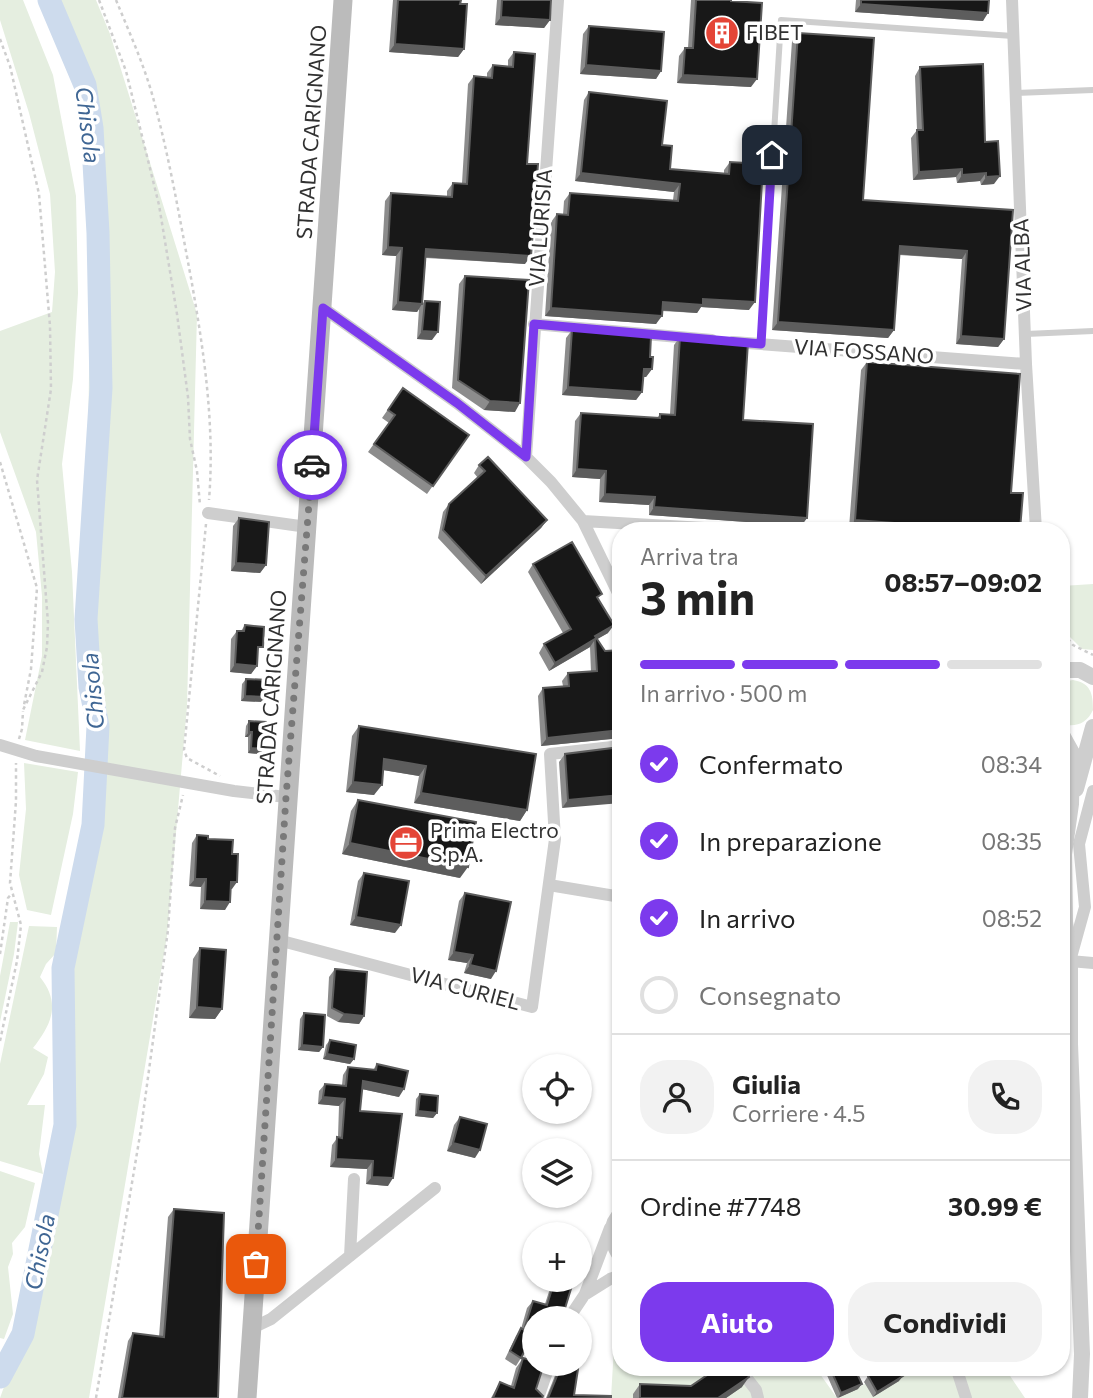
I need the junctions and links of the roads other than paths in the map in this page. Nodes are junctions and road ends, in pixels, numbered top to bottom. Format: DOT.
graph roads {
  1 [pos="343,0"];
  2 [pos="558,0"];
  3 [pos="1012,0"];
  4 [pos="1013,36"];
  5 [pos="1093,90"];
  6 [pos="1016,93"];
  7 [pos="323,308"];
  8 [pos="534,324"];
  9 [pos="1093,331"];
  10 [pos="1026,334"];
  11 [pos="761,344"];
  12 [pos="1026,364"];
  13 [pos="526,457"];
  14 [pos="208,513"];
  15 [pos="583,521"];
  16 [pos="1036,522"];
  17 [pos="612,523"];
  18 [pos="307,527"];
  19 [pos="612,581"];
  20 [pos="1070,668"];
  21 [pos="1092,675"];
  22 [pos="1093,727"];
  23 [pos="1070,734"];
  24 [pos="0,745"];
  25 [pos="612,747"];
  26 [pos="1070,749"];
  27 [pos="1093,791"];
  28 [pos="286,797"];
  29 [pos="1071,804"];
  30 [pos="1070,810"];
  31 [pos="549,885"];
  32 [pos="612,896"];
  33 [pos="278,940"];
  34 [pos="1070,961"];
  35 [pos="1093,963"];
  36 [pos="354,1179"];
  37 [pos="435,1188"];
  38 [pos="612,1224"];
  39 [pos="610,1228"];
  40 [pos="612,1246"];
  41 [pos="350,1256"];
  42 [pos="612,1278"];
  43 [pos="586,1294"];
  44 [pos="578,1306"];
  45 [pos="251,1328"];
  46 [pos="1082,1354"];
  47 [pos="546,1376"];
  48 [pos="745,1376"];
  49 [pos="959,1376"];
  50 [pos="1093,1385"];
  51 [pos="247,1398"];
  52 [pos="538,1398"];
  53 [pos="758,1398"];
  54 [pos="966,1398"];
  55 [pos="1080,1398"];
  1 -- 7 [label="main road, STRADA CARIGNANO"];
  2 -- 8 [label="street, VIA LURISIA"];
  3 -- 4 [label="street, VIA ALBA"];
  4 -- 6 [label="street, VIA ALBA"];
  4 -- 11 [label="lane"];
  5 -- 6 [label="lane"];
  6 -- 10 [label="street, VIA ALBA"];
  7 -- 13 [label="street"];
  7 -- 18 [label="main road, STRADA CARIGNANO"];
  8 -- 11 [label="street, VIA FOSSANO"];
  8 -- 13 [label="street, VIA LURISIA"];
  9 -- 10 [label="lane"];
  10 -- 12 [label="street, VIA ALBA"];
  11 -- 12 [label="street, VIA FOSSANO"];
  12 -- 16 [label="street, VIA ALBA"];
  13 -- 15 [label="street"];
  14 -- 18 [label="street"];
  15 -- 17 [label="street"];
  15 -- 19 [label="street"];
  18 -- 28 [label="main road, STRADA CARIGNANO"];
  20 -- 21 [label="street"];
  22 -- 23 [label="street"];
  22 -- 29 [label="street"];
  24 -- 28 [label="street"];
  25 -- 31 [label="street, VIA CURIEL"];
  26 -- 29 [label="street"];
  27 -- 34 [label="street"];
  28 -- 33 [label="main road, STRADA CARIGNANO"];
  29 -- 30 [label="street"];
  31 -- 32 [label="street"];
  31 -- 33 [label="street, VIA CURIEL"];
  33 -- 45 [label="main road, STRADA CARIGNANO"];
  34 -- 35 [label="street"];
  34 -- 46 [label="street"];
  36 -- 41 [label="street"];
  37 -- 41 [label="street"];
  38 -- 39 [label="street"];
  39 -- 40 [label="street"];
  39 -- 43 [label="street"];
  41 -- 45 [label="street"];
  42 -- 43 [label="street"];
  43 -- 44 [label="street"];
  45 -- 51 [label="main road, STRADA CARIGNANO"];
  46 -- 50 [label="street"];
  46 -- 55 [label="street"];
  47 -- 52 [label="street"];
  48 -- 53 [label="street"];
  49 -- 54 [label="street"];
}
